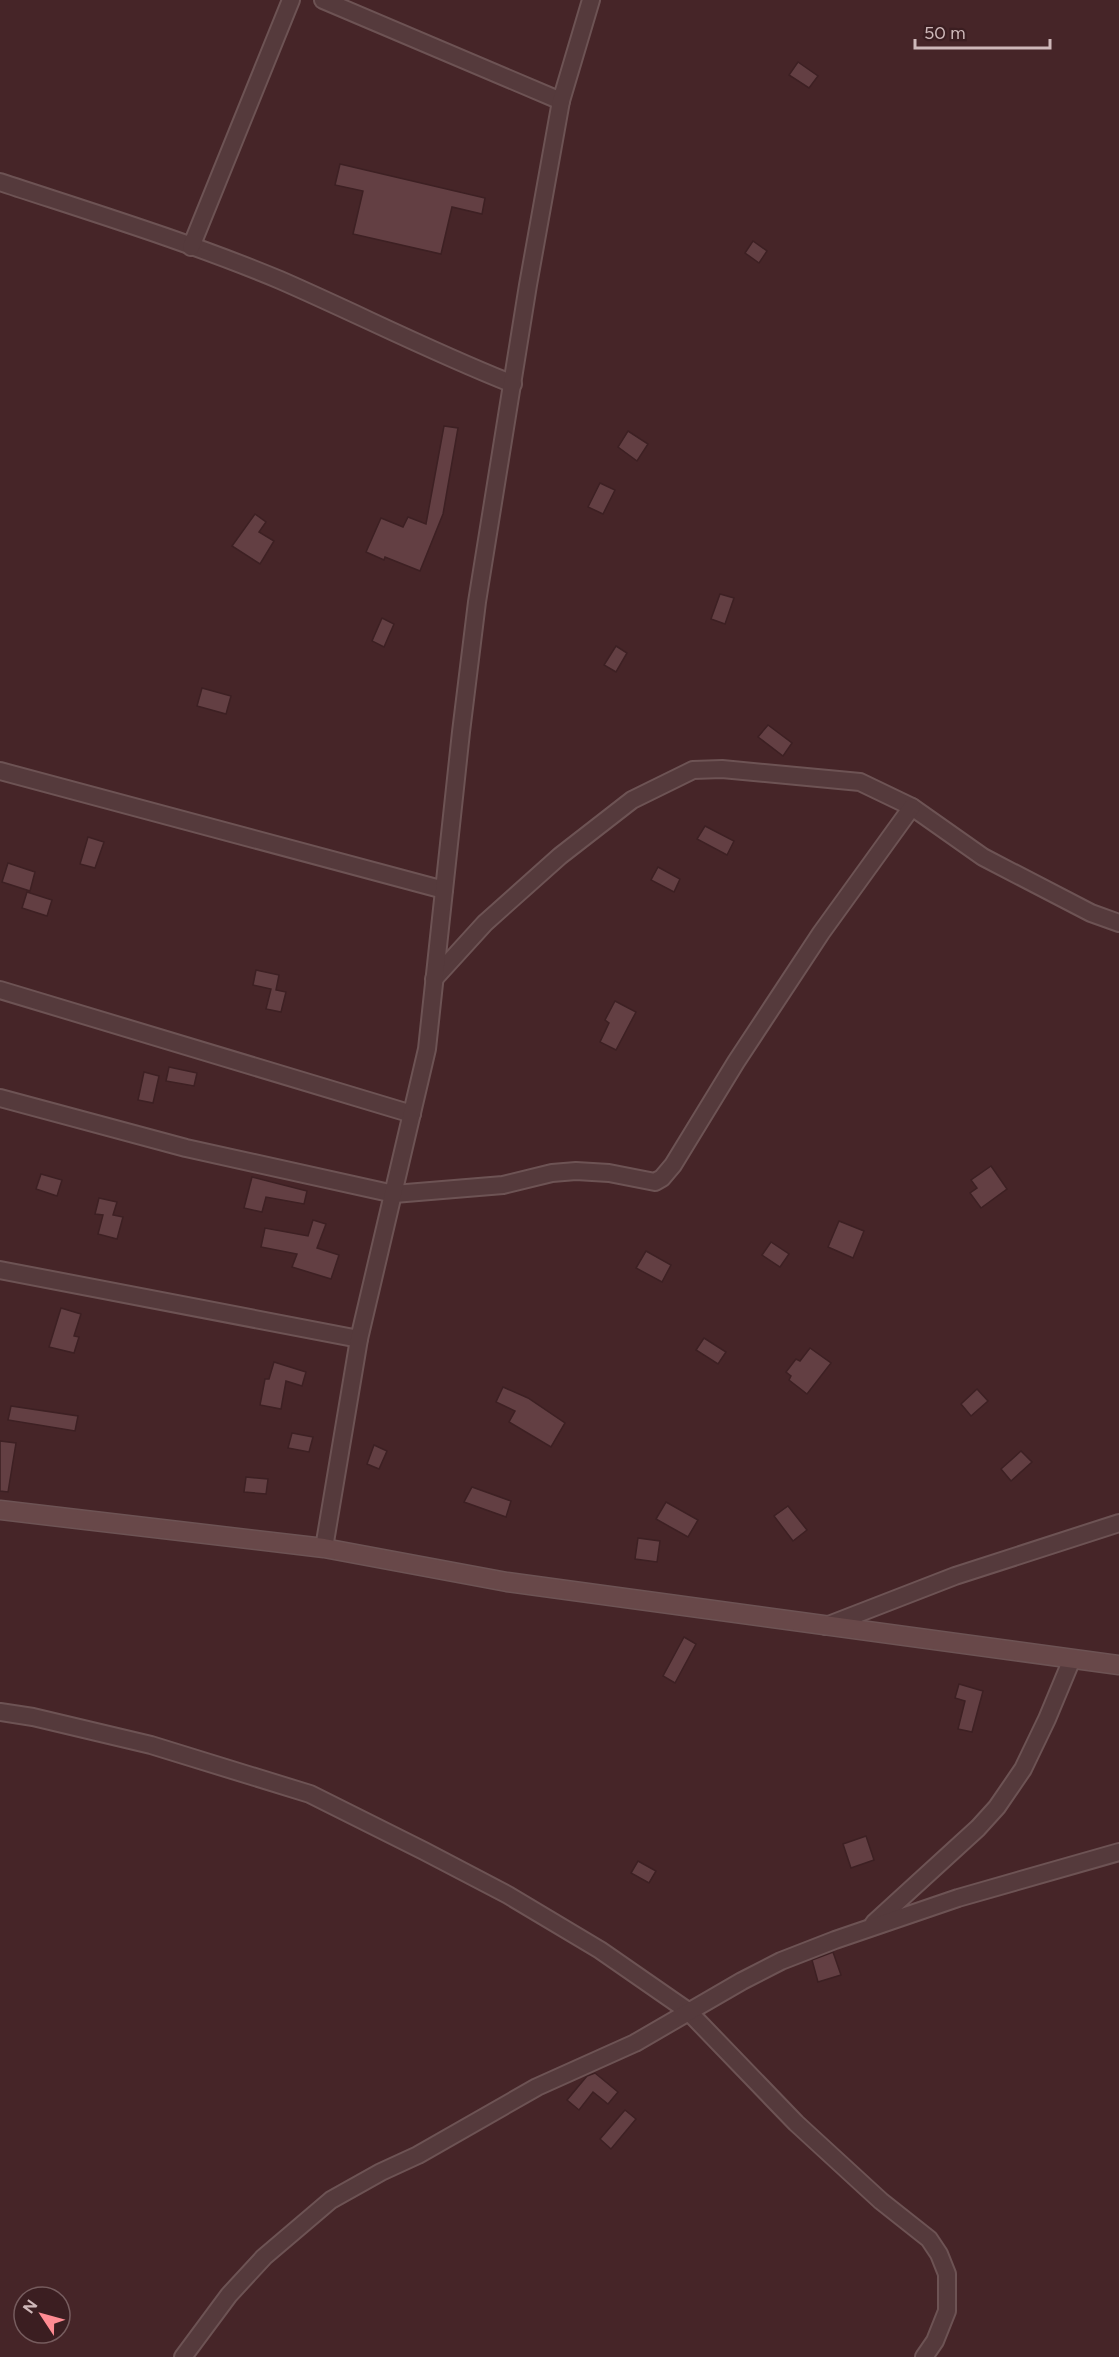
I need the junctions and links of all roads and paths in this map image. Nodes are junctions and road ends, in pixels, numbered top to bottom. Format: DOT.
graph roads {
  1 [pos="291,0"];
  2 [pos="323,0"];
  3 [pos="591,0"];
  4 [pos="561,101"];
  5 [pos="0,182"];
  6 [pos="191,247"];
  7 [pos="513,384"];
  8 [pos="0,771"];
  9 [pos="912,807"];
  10 [pos="444,890"];
  11 [pos="1119,922"];
  12 [pos="434,979"];
  13 [pos="0,990"];
  14 [pos="0,1098"];
  15 [pos="412,1114"];
  16 [pos="394,1194"];
  17 [pos="0,1270"];
  18 [pos="359,1339"];
  19 [pos="0,1510"];
  20 [pos="1119,1523"];
  21 [pos="324,1548"];
  22 [pos="826,1626"];
  23 [pos="1072,1659"];
  24 [pos="1119,1665"];
  25 [pos="0,1712"];
  26 [pos="1119,1852"];
  27 [pos="867,1929"];
  28 [pos="688,2011"];
  29 [pos="183,2357"];
  30 [pos="924,2357"];
  1 -- 6 [label="street"];
  2 -- 4 [label="street"];
  3 -- 4 [label="street"];
  4 -- 7 [label="street"];
  5 -- 6 [label="street"];
  6 -- 7 [label="street"];
  7 -- 10 [label="street"];
  8 -- 10 [label="street"];
  9 -- 11 [label="street"];
  9 -- 12 [label="street"];
  9 -- 16 [label="street"];
  10 -- 12 [label="street"];
  12 -- 15 [label="street"];
  13 -- 15 [label="street"];
  14 -- 16 [label="street"];
  15 -- 16 [label="street"];
  16 -- 18 [label="street"];
  17 -- 18 [label="street"];
  18 -- 21 [label="street"];
  19 -- 21 [label="street"];
  20 -- 22 [label="street"];
  21 -- 22 [label="street"];
  22 -- 23 [label="street"];
  23 -- 24 [label="street"];
  23 -- 27 [label="street"];
  25 -- 28 [label="street"];
  26 -- 27 [label="street"];
  27 -- 28 [label="street"];
  28 -- 29 [label="street"];
  28 -- 30 [label="street"];
}
